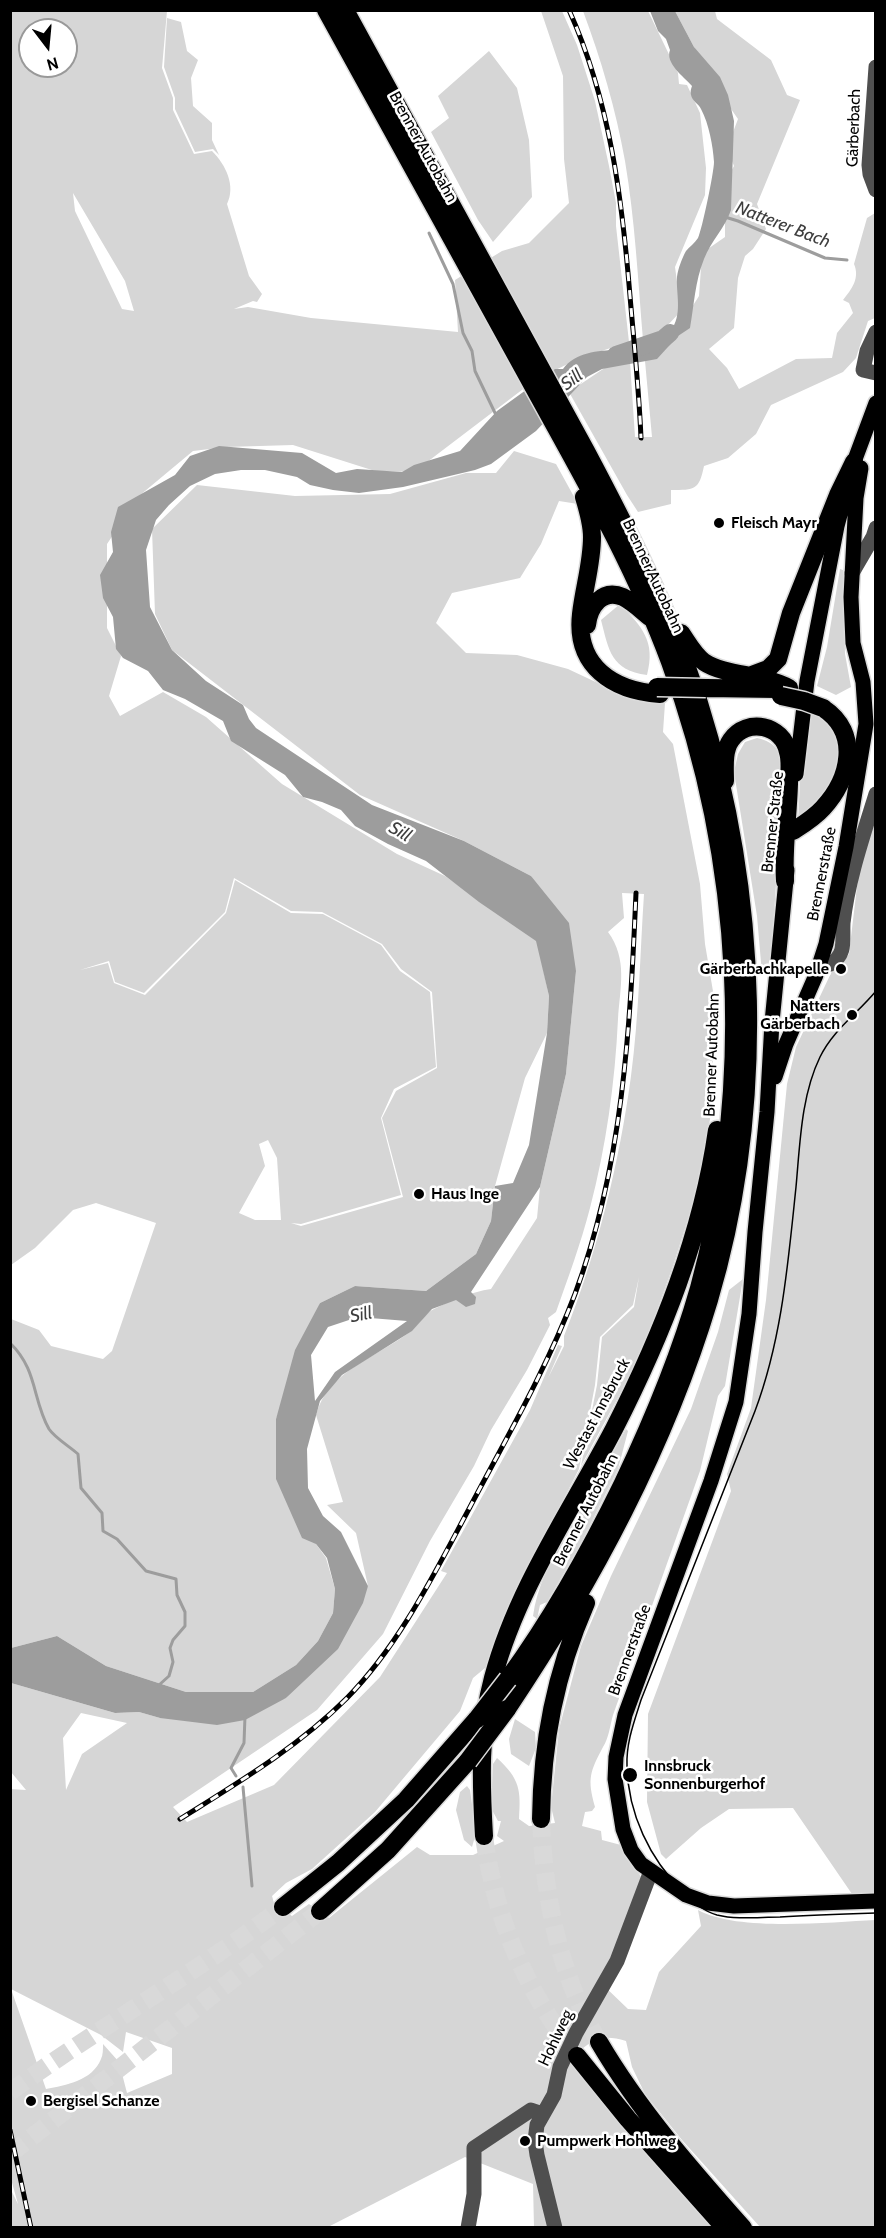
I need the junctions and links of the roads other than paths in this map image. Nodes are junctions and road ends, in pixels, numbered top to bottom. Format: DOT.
graph roads {
  1 [pos="326,10"];
  2 [pos="345,10"];
  3 [pos="876,67"];
  4 [pos="876,190"];
  5 [pos="483,280"];
  6 [pos="876,332"];
  7 [pos="876,373"];
  8 [pos="876,403"];
  9 [pos="868,424"];
  10 [pos="854,462"];
  11 [pos="603,515"];
  12 [pos="876,528"];
  13 [pos="852,573"];
  14 [pos="659,616"];
  15 [pos="752,675"];
  16 [pos="782,689"];
  17 [pos="658,691"];
  18 [pos="825,704"];
  19 [pos="860,754"];
  20 [pos="876,794"];
  21 [pos="725,803"];
  22 [pos="793,831"];
  23 [pos="785,881"];
  24 [pos="820,963"];
  25 [pos="775,992"];
  26 [pos="806,999"];
  27 [pos="734,1001"];
  28 [pos="767,1112"];
  29 [pos="635,1489"];
  30 [pos="541,1819"];
  31 [pos="484,1836"];
  32 [pos="646,1884"];
  33 [pos="876,1901"];
  34 [pos="283,1907"];
  35 [pos="320,1911"];
  36 [pos="599,2042"];
  37 [pos="577,2056"];
  38 [pos="543,2114"];
  39 [pos="468,2228"];
  40 [pos="555,2228"];
  41 [pos="725,2228"];
  42 [pos="743,2228"];
  1 -- 5 [label="highway, Brenner Autobahn"];
  2 -- 5 [label="highway, Brenner Autobahn"];
  3 -- 4 [label="street, Gärberbach"];
  5 -- 11 [label="highway, Brenner Autobahn"];
  5 -- 11 [label="highway, Brenner Autobahn"];
  6 -- 7 [label="street"];
  8 -- 9 [label="main road, Brenner Straße"];
  9 -- 10 [label="main road, Brenner Straße"];
  9 -- 13 [label="main road, Brenner Straße"];
  10 -- 15 [label="highway"];
  10 -- 22 [label="main road, Brenner Straße"];
  11 -- 14 [label="highway, Brenner Autobahn"];
  11 -- 17 [label="highway"];
  12 -- 13 [label="street"];
  13 -- 19 [label="main road, Brenner Straße"];
  14 -- 15 [label="highway"];
  14 -- 17 [label="highway"];
  14 -- 21 [label="highway, Brenner Autobahn"];
  14 -- 27 [label="highway, Brenner Autobahn"];
  15 -- 16 [label="highway"];
  16 -- 17 [label="highway"];
  16 -- 18 [label="highway"];
  18 -- 19 [label="highway"];
  18 -- 22 [label="highway"];
  19 -- 24 [label="main road, Brennerstraße"];
  20 -- 24 [label="street"];
  21 -- 23 [label="highway"];
  21 -- 29 [label="highway, Brenner Autobahn"];
  22 -- 23 [label="main road, Brenner Straße"];
  23 -- 25 [label="main road, Brenner Straße"];
  24 -- 26 [label="main road, Brennerstraße"];
  25 -- 26 [label="main road"];
  25 -- 28 [label="main road, Brenner Straße"];
  26 -- 28 [label="main road"];
  27 -- 31 [label="highway, Westast Innsbruck"];
  27 -- 34 [label="highway, Brenner Autobahn, bridge"];
  28 -- 32 [label="main road, Brennerstraße"];
  29 -- 30 [label="highway"];
  29 -- 35 [label="highway, Brenner Autobahn, bridge"];
  32 -- 33 [label="main road"];
  32 -- 38 [label="street, Hohlweg"];
  36 -- 42 [label="highway"];
  37 -- 41 [label="highway"];
  38 -- 39 [label="street"];
  38 -- 40 [label="street, Hohlweg"];
}
